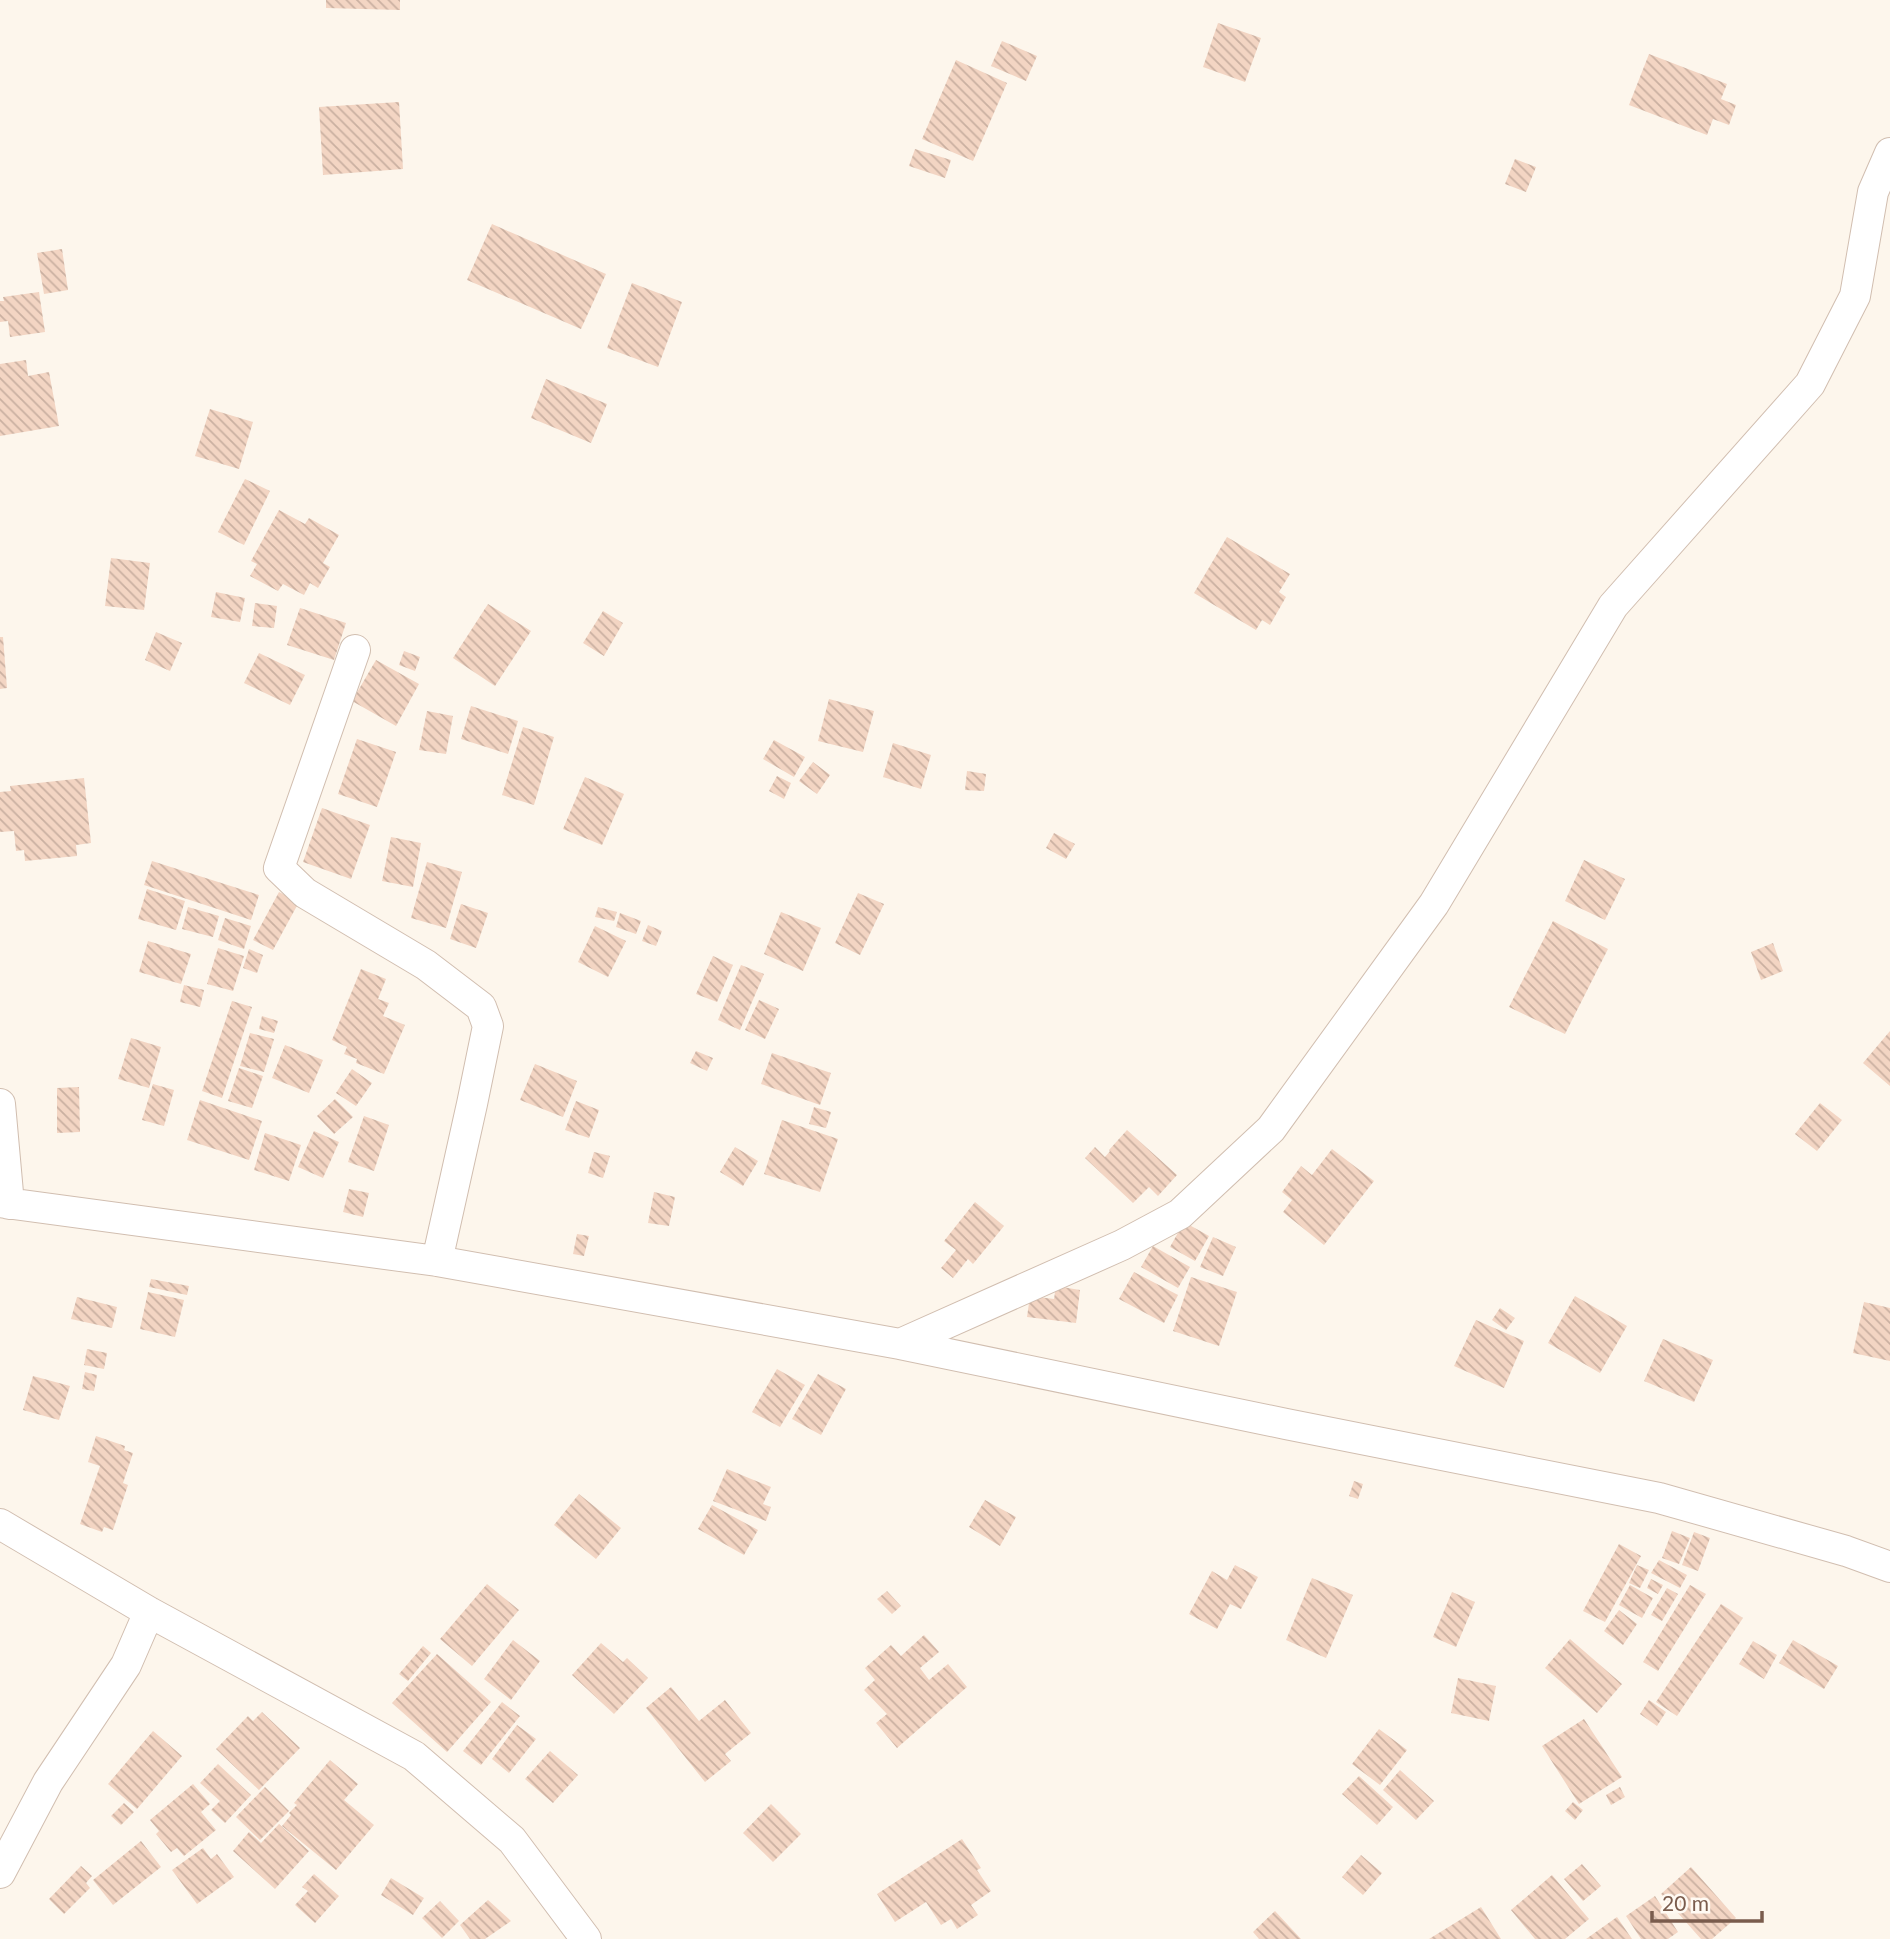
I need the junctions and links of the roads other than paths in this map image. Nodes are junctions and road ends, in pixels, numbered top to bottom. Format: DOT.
graph roads {
  1 [pos="1890,153"];
  2 [pos="355,650"];
  3 [pos="0,1104"];
  4 [pos="4,1203"];
  5 [pos="437,1261"];
  6 [pos="900,1344"];
  7 [pos="0,1524"];
  8 [pos="1890,1567"];
  9 [pos="149,1612"];
  10 [pos="0,1873"];
  11 [pos="586,1939"];
  1 -- 6 [label="street"];
  2 -- 5 [label="street"];
  3 -- 4 [label="street"];
  4 -- 5 [label="street"];
  5 -- 6 [label="street"];
  6 -- 8 [label="street"];
  7 -- 9 [label="street"];
  9 -- 10 [label="street"];
  9 -- 11 [label="street"];
}
